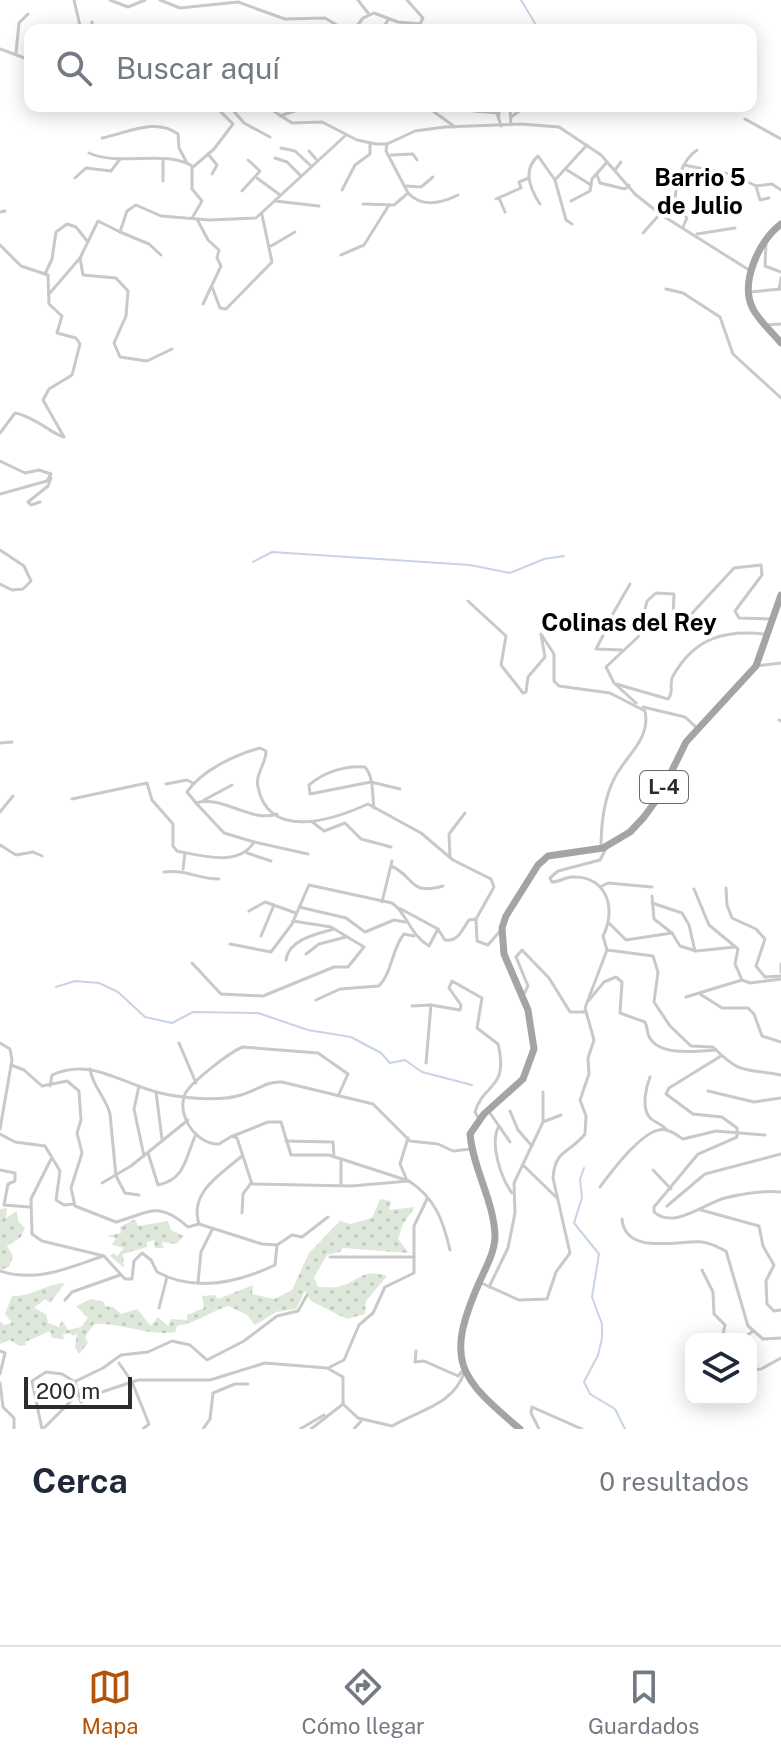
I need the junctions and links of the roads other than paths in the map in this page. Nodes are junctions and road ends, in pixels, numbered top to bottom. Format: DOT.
graph roads {
  1 [pos="74,0"];
  2 [pos="110,0"];
  3 [pos="145,0"];
  4 [pos="160,0"];
  5 [pos="358,0"];
  6 [pos="407,0"];
  7 [pos="368,13"];
  8 [pos="28,14"];
  9 [pos="388,19"];
  10 [pos="80,24"];
  11 [pos="335,24"];
  12 [pos="359,24"];
  13 [pos="385,24"];
  14 [pos="408,24"];
  15 [pos="421,24"];
  16 [pos="0,49"];
  17 [pos="16,53"];
  18 [pos="24,57"];
  19 [pos="221,112"];
  20 [pos="234,112"];
  21 [pos="269,112"];
  22 [pos="292,112"];
  23 [pos="434,112"];
  24 [pos="480,112"];
  25 [pos="510,112"];
  26 [pos="518,112"];
  27 [pos="499,115"];
  28 [pos="280,116"];
  29 [pos="511,117"];
  30 [pos="745,119"];
  31 [pos="511,125"];
  32 [pos="501,126"];
  33 [pos="455,127"];
  34 [pos="346,135"];
  35 [pos="270,137"];
  36 [pos="102,138"];
  37 [pos="781,139"];
  38 [pos="370,144"];
  39 [pos="387,144"];
  40 [pos="587,145"];
  41 [pos="281,148"];
  42 [pos="697,150"];
  43 [pos="309,151"];
  44 [pos="89,153"];
  45 [pos="208,154"];
  46 [pos="391,155"];
  47 [pos="275,158"];
  48 [pos="120,159"];
  49 [pos="316,159"];
  50 [pos="248,160"];
  51 [pos="417,160"];
  52 [pos="163,161"];
  53 [pos="607,162"];
  54 [pos="621,162"];
  55 [pos="187,163"];
  56 [pos="310,165"];
  57 [pos="684,165"];
  58 [pos="192,166"];
  59 [pos="566,169"];
  60 [pos="615,170"];
  61 [pos="596,173"];
  62 [pos="212,174"];
  63 [pos="300,175"];
  64 [pos="433,177"];
  65 [pos="75,178"];
  66 [pos="257,178"];
  67 [pos="529,178"];
  68 [pos="555,180"];
  69 [pos="163,181"];
  70 [pos="591,185"];
  71 [pos="629,185"];
  72 [pos="406,186"];
  73 [pos="756,186"];
  74 [pos="342,190"];
  75 [pos="781,190"];
  76 [pos="242,191"];
  77 [pos="408,193"];
  78 [pos="280,195"];
  79 [pos="458,195"];
  80 [pos="769,198"];
  81 [pos="275,201"];
  82 [pos="571,201"];
  83 [pos="363,204"];
  84 [pos="540,204"];
  85 [pos="389,205"];
  86 [pos="319,206"];
  87 [pos="505,212"];
  88 [pos="660,214"];
  89 [pos="262,215"];
  90 [pos="194,218"];
  91 [pos="572,224"];
  92 [pos="781,224"];
  93 [pos="683,227"];
  94 [pos="735,228"];
  95 [pos="120,232"];
  96 [pos="295,232"];
  97 [pos="643,233"];
  98 [pos="697,234"];
  99 [pos="767,236"];
  100 [pos="88,242"];
  101 [pos="0,245"];
  102 [pos="271,246"];
  103 [pos="161,255"];
  104 [pos="341,255"];
  105 [pos="80,258"];
  106 [pos="752,271"];
  107 [pos="781,272"];
  108 [pos="45,274"];
  109 [pos="781,278"];
  110 [pos="212,287"];
  111 [pos="666,289"];
  112 [pos="780,289"];
  113 [pos="749,292"];
  114 [pos="49,294"];
  115 [pos="203,304"];
  116 [pos="781,324"];
  117 [pos="765,325"];
  118 [pos="781,343"];
  119 [pos="172,349"];
  120 [pos="781,398"];
  121 [pos="0,433"];
  122 [pos="0,461"];
  123 [pos="51,474"];
  124 [pos="0,494"];
  125 [pos="40,502"];
  126 [pos="0,550"];
  127 [pos="0,584"];
  128 [pos="630,584"];
  129 [pos="781,595"];
  130 [pos="468,601"];
  131 [pos="772,619"];
  132 [pos="607,624"];
  133 [pos="564,630"];
  134 [pos="769,634"];
  135 [pos="622,650"];
  136 [pos="781,663"];
  137 [pos="756,666"];
  138 [pos="614,683"];
  139 [pos="640,706"];
  140 [pos="697,728"];
  141 [pos="12,742"];
  142 [pos="0,743"];
  143 [pos="371,782"];
  144 [pos="193,783"];
  145 [pos="166,784"];
  146 [pos="232,785"];
  147 [pos="400,789"];
  148 [pos="13,796"];
  149 [pos="72,799"];
  150 [pos="204,800"];
  151 [pos="196,803"];
  152 [pos="374,808"];
  153 [pos="0,812"];
  154 [pos="465,813"];
  155 [pos="277,814"];
  156 [pos="311,821"];
  157 [pos="254,842"];
  158 [pos="0,845"];
  159 [pos="391,847"];
  160 [pos="604,847"];
  161 [pos="185,853"];
  162 [pos="247,853"];
  163 [pos="308,854"];
  164 [pos="42,856"];
  165 [pos="450,857"];
  166 [pos="271,861"];
  167 [pos="183,869"];
  168 [pos="164,872"];
  169 [pos="219,879"];
  170 [pos="443,886"];
  171 [pos="602,886"];
  172 [pos="652,887"];
  173 [pos="726,888"];
  174 [pos="694,889"];
  175 [pos="652,896"];
  176 [pos="382,902"];
  177 [pos="652,903"];
  178 [pos="274,905"];
  179 [pos="299,907"];
  180 [pos="399,908"];
  181 [pos="249,911"];
  182 [pos="296,913"];
  183 [pos="476,919"];
  184 [pos="293,921"];
  185 [pos="406,922"];
  186 [pos="609,923"];
  187 [pos="502,928"];
  188 [pos="334,929"];
  189 [pos="438,929"];
  190 [pos="672,933"];
  191 [pos="261,936"];
  192 [pos="346,937"];
  193 [pos="417,938"];
  194 [pos="230,944"];
  195 [pos="738,949"];
  196 [pos="607,950"];
  197 [pos="695,951"];
  198 [pos="306,954"];
  199 [pos="286,960"];
  200 [pos="192,963"];
  201 [pos="781,964"];
  202 [pos="781,976"];
  203 [pos="742,980"];
  204 [pos="700,994"];
  205 [pos="521,996"];
  206 [pos="686,997"];
  207 [pos="316,1000"];
  208 [pos="431,1005"];
  209 [pos="586,1005"];
  210 [pos="412,1006"];
  211 [pos="587,1012"];
  212 [pos="781,1042"];
  213 [pos="0,1043"];
  214 [pos="179,1043"];
  215 [pos="716,1050"];
  216 [pos="721,1056"];
  217 [pos="426,1063"];
  218 [pos="11,1065"];
  219 [pos="90,1068"];
  220 [pos="781,1075"];
  221 [pos="650,1077"];
  222 [pos="196,1083"];
  223 [pos="50,1086"];
  224 [pos="139,1086"];
  225 [pos="708,1091"];
  226 [pos="156,1092"];
  227 [pos="543,1092"];
  228 [pos="185,1094"];
  229 [pos="338,1096"];
  230 [pos="781,1098"];
  231 [pos="490,1109"];
  232 [pos="510,1111"];
  233 [pos="561,1115"];
  234 [pos="479,1119"];
  235 [pos="188,1120"];
  236 [pos="543,1122"];
  237 [pos="499,1126"];
  238 [pos="667,1130"];
  239 [pos="0,1131"];
  240 [pos="737,1132"];
  241 [pos="196,1134"];
  242 [pos="765,1135"];
  243 [pos="232,1136"];
  244 [pos="408,1138"];
  245 [pos="162,1141"];
  246 [pos="286,1141"];
  247 [pos="510,1142"];
  248 [pos="532,1146"];
  249 [pos="472,1149"];
  250 [pos="781,1154"];
  251 [pos="146,1155"];
  252 [pos="242,1156"];
  253 [pos="334,1157"];
  254 [pos="51,1159"];
  255 [pos="341,1159"];
  256 [pos="523,1165"];
  257 [pos="0,1170"];
  258 [pos="653,1170"];
  259 [pos="116,1176"];
  260 [pos="409,1181"];
  261 [pos="102,1183"];
  262 [pos="251,1183"];
  263 [pos="8,1184"];
  264 [pos="0,1185"];
  265 [pos="341,1185"];
  266 [pos="600,1187"];
  267 [pos="671,1189"];
  268 [pos="781,1192"];
  269 [pos="512,1193"];
  270 [pos="139,1195"];
  271 [pos="427,1195"];
  272 [pos="559,1199"];
  273 [pos="74,1204"];
  274 [pos="667,1206"];
  275 [pos="29,1207"];
  276 [pos="701,1210"];
  277 [pos="242,1213"];
  278 [pos="328,1217"];
  279 [pos="622,1219"];
  280 [pos="199,1224"];
  281 [pos="212,1230"];
  282 [pos="277,1245"];
  283 [pos="450,1250"];
  284 [pos="104,1256"];
  285 [pos="330,1257"];
  286 [pos="416,1257"];
  287 [pos="702,1270"];
  288 [pos="0,1271"];
  289 [pos="120,1275"];
  290 [pos="167,1277"];
  291 [pos="479,1282"];
  292 [pos="198,1285"];
  293 [pos="489,1287"];
  294 [pos="307,1295"];
  295 [pos="65,1300"];
  296 [pos="159,1308"];
  297 [pos="781,1310"];
  298 [pos="752,1332"];
  299 [pos="723,1333"];
  300 [pos="781,1338"];
  301 [pos="0,1351"];
  302 [pos="416,1351"];
  303 [pos="781,1358"];
  304 [pos="119,1363"];
  305 [pos="327,1368"];
  306 [pos="757,1369"];
  307 [pos="464,1370"];
  308 [pos="0,1374"];
  309 [pos="74,1382"];
  310 [pos="132,1382"];
  311 [pos="0,1383"];
  312 [pos="248,1384"];
  313 [pos="78,1394"];
  314 [pos="343,1404"];
  315 [pos="326,1415"];
  316 [pos="364,1418"];
  317 [pos="375,1423"];
  318 [pos="391,1427"];
  319 [pos="14,1429"];
  320 [pos="43,1429"];
  321 [pos="143,1429"];
  322 [pos="203,1429"];
  323 [pos="300,1429"];
  324 [pos="311,1429"];
  325 [pos="354,1429"];
  326 [pos="371,1429"];
  327 [pos="520,1429"];
  328 [pos="539,1429"];
  329 [pos="582,1429"];
  1 -- 10 [label="street"];
  2 -- 3 [label="street"];
  4 -- 11 [label="street"];
  5 -- 7 [label="street"];
  6 -- 15 [label="street"];
  7 -- 9 [label="street"];
  7 -- 12 [label="street"];
  8 -- 17 [label="street"];
  9 -- 13 [label="street"];
  9 -- 14 [label="street"];
  16 -- 17 [label="street"];
  17 -- 18 [label="street"];
  19 -- 45 [label="street"];
  20 -- 35 [label="street"];
  21 -- 28 [label="street"];
  22 -- 28 [label="street"];
  23 -- 33 [label="street"];
  24 -- 27 [label="street"];
  25 -- 29 [label="street"];
  26 -- 29 [label="street"];
  27 -- 32 [label="street"];
  28 -- 34 [label="street"];
  29 -- 31 [label="street"];
  30 -- 37 [label="street"];
  31 -- 32 [label="street"];
  31 -- 40 [label="street"];
  32 -- 33 [label="street"];
  33 -- 39 [label="street"];
  34 -- 38 [label="street"];
  34 -- 49 [label="street"];
  36 -- 55 [label="street"];
  38 -- 39 [label="street"];
  38 -- 74 [label="street"];
  39 -- 46 [label="street"];
  40 -- 53 [label="street"];
  40 -- 59 [label="street"];
  41 -- 56 [label="street"];
  42 -- 57 [label="street"];
  43 -- 49 [label="street"];
  44 -- 48 [label="street"];
  45 -- 58 [label="street"];
  45 -- 62 [label="street"];
  46 -- 51 [label="street"];
  46 -- 72 [label="street"];
  47 -- 63 [label="street"];
  48 -- 52 [label="street"];
  48 -- 65 [label="street"];
  49 -- 56 [label="street"];
  50 -- 66 [label="street"];
  52 -- 55 [label="street"];
  52 -- 69 [label="street"];
  53 -- 60 [label="street"];
  53 -- 61 [label="street"];
  54 -- 60 [label="street"];
  55 -- 58 [label="street"];
  56 -- 63 [label="street"];
  57 -- 73 [label="street"];
  57 -- 93 [label="street"];
  58 -- 90 [label="street"];
  59 -- 68 [label="street"];
  59 -- 70 [label="street"];
  60 -- 71 [label="street"];
  61 -- 70 [label="street"];
  61 -- 71 [label="street"];
  63 -- 78 [label="street"];
  64 -- 72 [label="street"];
  66 -- 76 [label="street"];
  66 -- 78 [label="street"];
  67 -- 68 [label="street"];
  67 -- 84 [label="street"];
  67 -- 87 [label="street"];
  68 -- 91 [label="street"];
  70 -- 82 [label="street"];
  71 -- 88 [label="street"];
  72 -- 77 [label="street"];
  73 -- 75 [label="street"];
  73 -- 80 [label="street"];
  77 -- 79 [label="street"];
  77 -- 85 [label="street"];
  78 -- 81 [label="street"];
  81 -- 86 [label="street"];
  81 -- 89 [label="street"];
  83 -- 85 [label="street"];
  85 -- 104 [label="street"];
  88 -- 93 [label="street"];
  88 -- 97 [label="street"];
  89 -- 90 [label="street"];
  89 -- 102 [label="street"];
  90 -- 95 [label="street"];
  90 -- 110 [label="street"];
  92 -- 99 [label="main road"];
  93 -- 98 [label="street"];
  94 -- 98 [label="street"];
  95 -- 100 [label="street"];
  95 -- 103 [label="street"];
  96 -- 102 [label="street"];
  98 -- 106 [label="street"];
  99 -- 106 [label="main road"];
  99 -- 107 [label="street"];
  100 -- 105 [label="street"];
  100 -- 108 [label="street"];
  101 -- 108 [label="street"];
  102 -- 110 [label="street"];
  105 -- 114 [label="street"];
  105 -- 119 [label="street"];
  106 -- 113 [label="main road"];
  108 -- 114 [label="street"];
  109 -- 112 [label="street"];
  110 -- 115 [label="street"];
  111 -- 120 [label="street"];
  112 -- 113 [label="street"];
  113 -- 117 [label="main road"];
  114 -- 121 [label="street"];
  116 -- 117 [label="street"];
  117 -- 118 [label="main road"];
  122 -- 123 [label="street"];
  123 -- 124 [label="street"];
  123 -- 125 [label="street"];
  126 -- 127 [label="street"];
  128 -- 132 [label="street"];
  129 -- 131 [label="main road, L-4"];
  130 -- 139 [label="street"];
  131 -- 134 [label="main road, L-4"];
  131 -- 135 [label="street"];
  132 -- 133 [label="street"];
  132 -- 135 [label="street"];
  134 -- 137 [label="main road, L-4"];
  134 -- 138 [label="street"];
  135 -- 138 [label="street"];
  136 -- 137 [label="street"];
  137 -- 140 [label="main road, L-4"];
  138 -- 139 [label="street"];
  139 -- 140 [label="street"];
  139 -- 160 [label="street"];
  140 -- 160 [label="main road, L-4"];
  141 -- 142 [label="street"];
  143 -- 143 [label="street"];
  143 -- 147 [label="street"];
  143 -- 152 [label="street"];
  144 -- 145 [label="street"];
  144 -- 151 [label="street"];
  144 -- 155 [label="street"];
  146 -- 150 [label="street"];
  148 -- 153 [label="street"];
  149 -- 161 [label="street"];
  150 -- 151 [label="street"];
  150 -- 155 [label="street"];
  151 -- 157 [label="street"];
  152 -- 156 [label="street"];
  152 -- 165 [label="street"];
  154 -- 165 [label="street"];
  155 -- 156 [label="street"];
  156 -- 159 [label="street"];
  157 -- 162 [label="street"];
  157 -- 163 [label="street"];
  158 -- 164 [label="street"];
  160 -- 171 [label="street"];
  160 -- 187 [label="main road, L-4"];
  161 -- 162 [label="street"];
  161 -- 167 [label="street"];
  162 -- 166 [label="street"];
  165 -- 183 [label="street"];
  167 -- 168 [label="street"];
  167 -- 169 [label="street"];
  170 -- 176 [label="street"];
  171 -- 172 [label="street"];
  171 -- 186 [label="street"];
  173 -- 202 [label="street"];
  174 -- 195 [label="street"];
  175 -- 177 [label="street"];
  176 -- 179 [label="street"];
  176 -- 180 [label="street"];
  177 -- 190 [label="street"];
  177 -- 197 [label="street"];
  178 -- 181 [label="street"];
  178 -- 182 [label="street"];
  178 -- 191 [label="street"];
  179 -- 182 [label="street"];
  179 -- 185 [label="street"];
  180 -- 185 [label="street"];
  180 -- 189 [label="street"];
  182 -- 184 [label="street"];
  183 -- 187 [label="street"];
  183 -- 189 [label="street"];
  184 -- 188 [label="street"];
  184 -- 194 [label="street"];
  185 -- 193 [label="street"];
  186 -- 190 [label="street"];
  186 -- 196 [label="street"];
  187 -- 205 [label="main road"];
  188 -- 192 [label="street"];
  188 -- 199 [label="street"];
  189 -- 193 [label="street"];
  190 -- 197 [label="street"];
  192 -- 198 [label="street"];
  192 -- 200 [label="street"];
  193 -- 207 [label="street"];
  195 -- 197 [label="street"];
  195 -- 203 [label="street"];
  196 -- 209 [label="street"];
  196 -- 215 [label="street"];
  201 -- 202 [label="street"];
  202 -- 203 [label="street"];
  203 -- 204 [label="street"];
  204 -- 206 [label="street"];
  204 -- 212 [label="street"];
  205 -- 211 [label="street"];
  205 -- 231 [label="main road"];
  208 -- 210 [label="street"];
  208 -- 217 [label="street"];
  208 -- 234 [label="street"];
  209 -- 211 [label="street"];
  209 -- 215 [label="street"];
  211 -- 272 [label="street"];
  213 -- 218 [label="street"];
  214 -- 222 [label="street"];
  215 -- 216 [label="street"];
  216 -- 220 [label="street"];
  216 -- 240 [label="street"];
  218 -- 223 [label="street"];
  218 -- 239 [label="street"];
  219 -- 223 [label="street"];
  219 -- 224 [label="street"];
  219 -- 259 [label="street"];
  221 -- 238 [label="street"];
  222 -- 228 [label="street"];
  222 -- 229 [label="street"];
  223 -- 273 [label="street"];
  224 -- 226 [label="street"];
  224 -- 251 [label="street"];
  225 -- 230 [label="street"];
  226 -- 228 [label="street"];
  226 -- 245 [label="street"];
  227 -- 236 [label="street"];
  228 -- 229 [label="street"];
  228 -- 235 [label="street"];
  229 -- 244 [label="street"];
  231 -- 234 [label="main road"];
  231 -- 237 [label="street"];
  232 -- 248 [label="street"];
  233 -- 236 [label="street"];
  234 -- 249 [label="main road"];
  235 -- 241 [label="street"];
  235 -- 245 [label="street"];
  236 -- 248 [label="street"];
  237 -- 247 [label="street"];
  237 -- 269 [label="street"];
  238 -- 240 [label="street"];
  238 -- 266 [label="street"];
  239 -- 254 [label="street"];
  240 -- 242 [label="street"];
  240 -- 267 [label="street"];
  241 -- 243 [label="street"];
  241 -- 251 [label="street"];
  243 -- 246 [label="street"];
  243 -- 252 [label="street"];
  244 -- 249 [label="street"];
  244 -- 260 [label="street"];
  245 -- 251 [label="street"];
  246 -- 253 [label="street"];
  246 -- 253 [label="street"];
  248 -- 256 [label="street"];
  249 -- 291 [label="main road"];
  250 -- 274 [label="street"];
  251 -- 259 [label="street"];
  252 -- 262 [label="street"];
  252 -- 280 [label="street"];
  253 -- 255 [label="street"];
  254 -- 273 [label="street"];
  254 -- 275 [label="street"];
  255 -- 260 [label="street"];
  255 -- 265 [label="street"];
  256 -- 269 [label="street"];
  256 -- 272 [label="street"];
  257 -- 263 [label="street"];
  258 -- 267 [label="street"];
  259 -- 261 [label="street"];
  259 -- 270 [label="street"];
  260 -- 265 [label="street"];
  260 -- 271 [label="street"];
  262 -- 265 [label="street"];
  262 -- 277 [label="street"];
  263 -- 264 [label="street"];
  263 -- 275 [label="street"];
  267 -- 276 [label="street"];
  268 -- 276 [label="street"];
  269 -- 293 [label="street"];
  271 -- 283 [label="street"];
  271 -- 286 [label="street"];
  272 -- 293 [label="street"];
  273 -- 280 [label="street"];
  275 -- 284 [label="street"];
  276 -- 297 [label="street"];
  278 -- 282 [label="street"];
  279 -- 298 [label="street"];
  280 -- 281 [label="street"];
  281 -- 282 [label="street"];
  281 -- 292 [label="street"];
  282 -- 292 [label="street"];
  284 -- 288 [label="street"];
  284 -- 289 [label="street"];
  285 -- 286 [label="street"];
  286 -- 305 [label="street"];
  287 -- 299 [label="street"];
  289 -- 290 [label="street"];
  289 -- 295 [label="street"];
  290 -- 292 [label="street"];
  290 -- 296 [label="street"];
  291 -- 293 [label="street"];
  291 -- 307 [label="main road"];
  294 -- 309 [label="street"];
  298 -- 300 [label="street"];
  301 -- 308 [label="street"];
  302 -- 307 [label="street"];
  303 -- 306 [label="street"];
  304 -- 310 [label="street"];
  305 -- 310 [label="street"];
  305 -- 314 [label="street"];
  307 -- 318 [label="street"];
  307 -- 327 [label="main road"];
  309 -- 313 [label="street"];
  309 -- 320 [label="street"];
  310 -- 313 [label="street"];
  310 -- 321 [label="street"];
  311 -- 319 [label="street"];
  312 -- 322 [label="street"];
  313 -- 320 [label="street"];
  314 -- 315 [label="street"];
  314 -- 316 [label="street"];
  315 -- 323 [label="street"];
  315 -- 324 [label="street"];
  316 -- 317 [label="street"];
  316 -- 325 [label="street"];
  317 -- 318 [label="street"];
  317 -- 326 [label="street"];
  328 -- 329 [label="street"];
}
